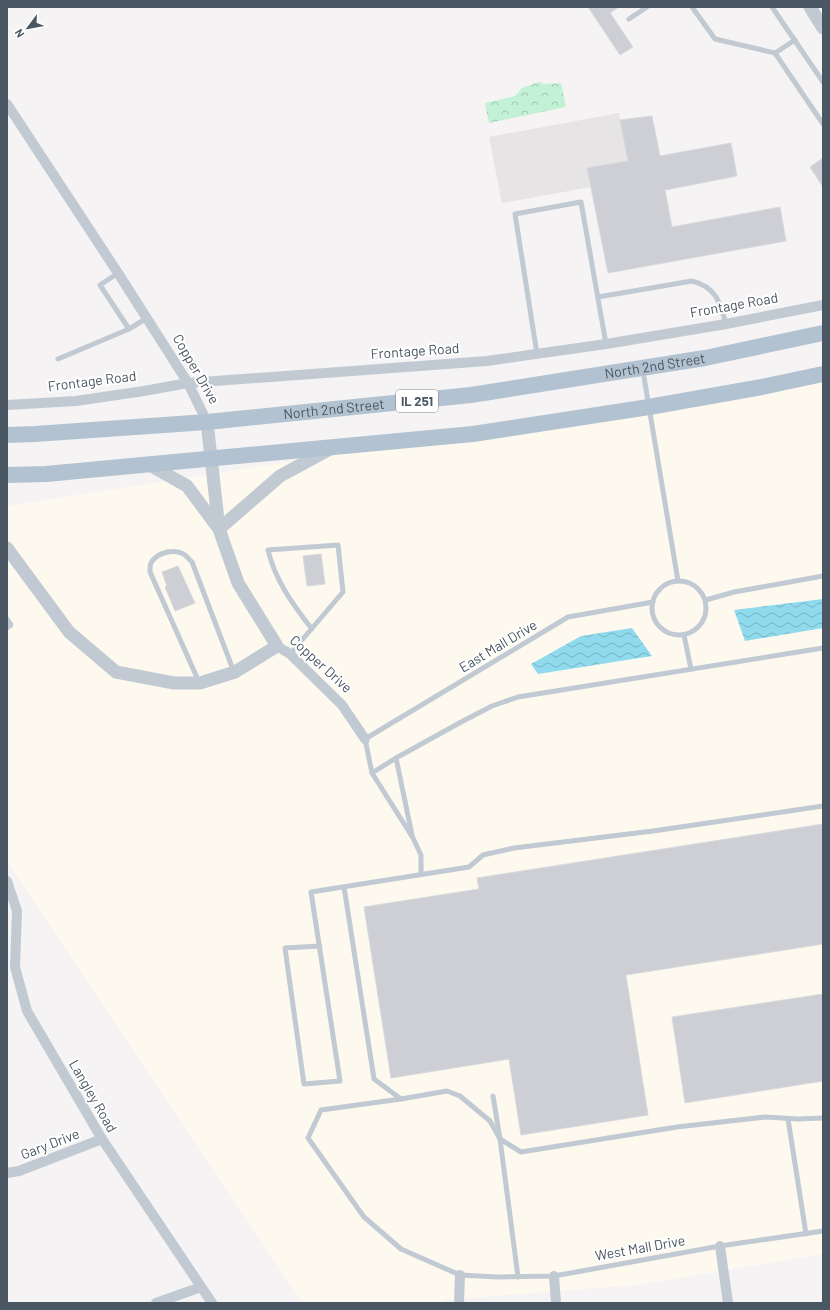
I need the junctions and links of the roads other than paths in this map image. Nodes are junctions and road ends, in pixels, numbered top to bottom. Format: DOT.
graph roads {
  1 [pos="647,7"];
  2 [pos="692,7"];
  3 [pos="772,7"];
  4 [pos="810,7"];
  5 [pos="629,19"];
  6 [pos="823,28"];
  7 [pos="795,40"];
  8 [pos="775,53"];
  9 [pos="823,82"];
  10 [pos="7,104"];
  11 [pos="823,124"];
  12 [pos="118,273"];
  13 [pos="598,297"];
  14 [pos="823,305"];
  15 [pos="147,318"];
  16 [pos="726,324"];
  17 [pos="129,329"];
  18 [pos="823,333"];
  19 [pos="606,344"];
  20 [pos="537,354"];
  21 [pos="58,359"];
  22 [pos="642,368"];
  23 [pos="823,374"];
  24 [pos="188,383"];
  25 [pos="7,405"];
  26 [pos="649,407"];
  27 [pos="207,422"];
  28 [pos="7,435"];
  29 [pos="332,447"];
  30 [pos="210,458"];
  31 [pos="150,465"];
  32 [pos="7,475"];
  33 [pos="220,529"];
  34 [pos="7,548"];
  35 [pos="823,576"];
  36 [pos="678,581"];
  37 [pos="706,600"];
  38 [pos="653,602"];
  39 [pos="7,618"];
  40 [pos="7,628"];
  41 [pos="312,629"];
  42 [pos="684,635"];
  43 [pos="277,646"];
  44 [pos="823,648"];
  45 [pos="290,654"];
  46 [pos="691,669"];
  47 [pos="235,672"];
  48 [pos="200,683"];
  49 [pos="366,739"];
  50 [pos="396,758"];
  51 [pos="372,773"];
  52 [pos="823,806"];
  53 [pos="413,838"];
  54 [pos="421,874"];
  55 [pos="7,881"];
  56 [pos="344,886"];
  57 [pos="320,946"];
  58 [pos="493,1096"];
  59 [pos="401,1099"];
  60 [pos="823,1118"];
  61 [pos="788,1119"];
  62 [pos="102,1139"];
  63 [pos="500,1139"];
  64 [pos="7,1173"];
  65 [pos="823,1231"];
  66 [pos="806,1234"];
  67 [pos="720,1246"];
  68 [pos="460,1275"];
  69 [pos="554,1276"];
  70 [pos="518,1277"];
  71 [pos="201,1287"];
  72 [pos="156,1303"];
  73 [pos="212,1303"];
  74 [pos="459,1303"];
  75 [pos="556,1303"];
  76 [pos="728,1303"];
  1 -- 5 [label="lane"];
  2 -- 8 [label="lane"];
  3 -- 7 [label="lane"];
  4 -- 6 [label="street"];
  7 -- 8 [label="lane"];
  7 -- 9 [label="lane"];
  8 -- 11 [label="lane"];
  10 -- 12 [label="street, Copper Drive"];
  12 -- 15 [label="street, Copper Drive"];
  12 -- 17 [label="lane"];
  13 -- 16 [label="lane"];
  13 -- 19 [label="lane"];
  13 -- 20 [label="lane"];
  14 -- 16 [label="street, Frontage Road"];
  15 -- 17 [label="lane"];
  15 -- 24 [label="street, Copper Drive"];
  16 -- 19 [label="street, Frontage Road"];
  17 -- 21 [label="lane"];
  18 -- 22 [label="main road, North 2nd Street / IL 251"];
  19 -- 20 [label="street, Frontage Road"];
  20 -- 24 [label="street, Frontage Road"];
  22 -- 26 [label="lane"];
  22 -- 27 [label="main road, North 2nd Street / IL 251"];
  23 -- 26 [label="main road"];
  24 -- 25 [label="street, Frontage Road"];
  24 -- 27 [label="street, Copper Drive"];
  26 -- 29 [label="main road"];
  26 -- 36 [label="lane"];
  27 -- 28 [label="main road, North 2nd Street / IL 251"];
  27 -- 30 [label="street, Copper Drive"];
  29 -- 30 [label="main road"];
  29 -- 33 [label="street"];
  30 -- 31 [label="main road"];
  30 -- 33 [label="street, Copper Drive"];
  31 -- 32 [label="main road"];
  31 -- 33 [label="street"];
  33 -- 43 [label="street, Copper Drive"];
  34 -- 48 [label="street"];
  35 -- 37 [label="lane"];
  36 -- 37 [label="lane"];
  36 -- 38 [label="lane"];
  37 -- 42 [label="lane"];
  38 -- 42 [label="lane"];
  38 -- 49 [label="lane, East Mall Drive"];
  39 -- 40 [label="lane"];
  41 -- 41 [label="lane"];
  41 -- 45 [label="lane"];
  42 -- 46 [label="lane"];
  43 -- 45 [label="street, Copper Drive"];
  43 -- 47 [label="street"];
  44 -- 46 [label="lane"];
  45 -- 49 [label="street, Copper Drive"];
  46 -- 50 [label="lane"];
  47 -- 48 [label="street"];
  47 -- 48 [label="lane"];
  49 -- 51 [label="lane"];
  50 -- 51 [label="lane"];
  50 -- 53 [label="lane"];
  51 -- 53 [label="lane"];
  52 -- 54 [label="lane"];
  53 -- 54 [label="lane"];
  54 -- 56 [label="lane"];
  55 -- 62 [label="street, Langley Road"];
  56 -- 57 [label="lane"];
  56 -- 59 [label="lane"];
  57 -- 57 [label="lane"];
  58 -- 63 [label="lane"];
  59 -- 63 [label="lane"];
  59 -- 68 [label="lane, West Mall Drive"];
  60 -- 61 [label="lane"];
  61 -- 63 [label="lane"];
  61 -- 66 [label="lane"];
  62 -- 64 [label="street, Gary Drive"];
  62 -- 71 [label="street, Langley Road"];
  63 -- 70 [label="lane"];
  65 -- 66 [label="lane, West Mall Drive"];
  66 -- 67 [label="lane, West Mall Drive"];
  67 -- 69 [label="lane, West Mall Drive"];
  67 -- 76 [label="street"];
  68 -- 70 [label="lane, West Mall Drive"];
  68 -- 74 [label="street"];
  69 -- 70 [label="lane, West Mall Drive"];
  69 -- 75 [label="street"];
  71 -- 72 [label="street"];
  71 -- 73 [label="street, Langley Road"];
}
